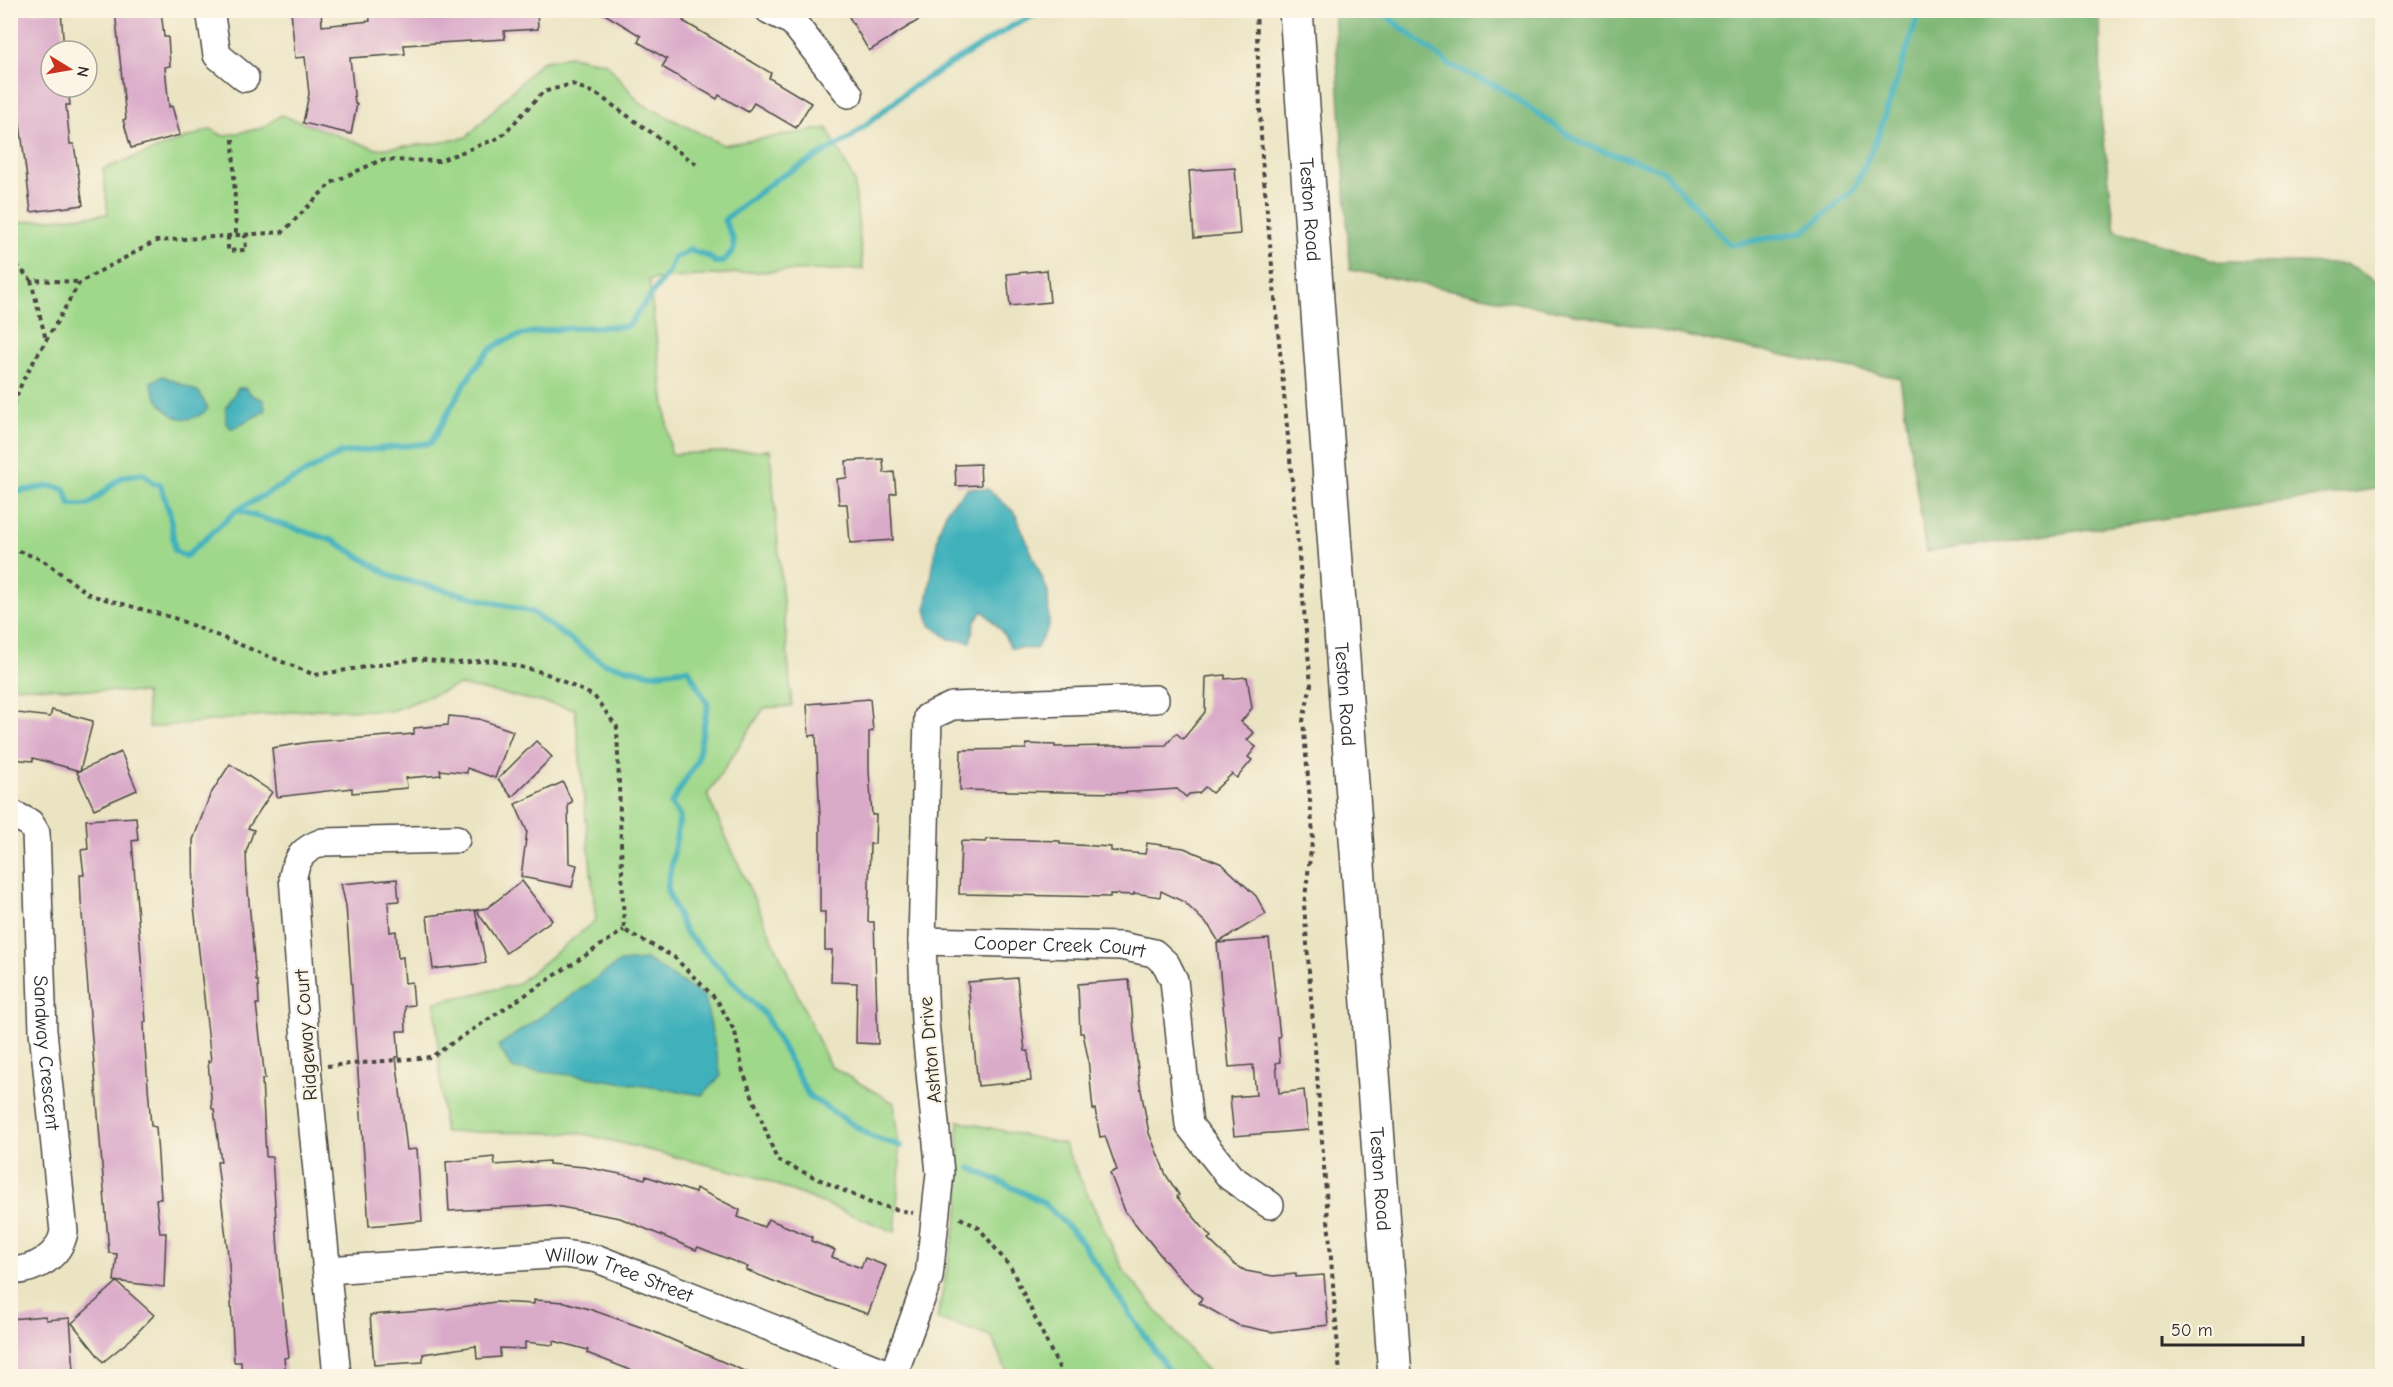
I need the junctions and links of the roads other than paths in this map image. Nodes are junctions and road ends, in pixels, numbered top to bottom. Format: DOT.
graph roads {
  1 [pos="210,10"];
  2 [pos="1296,10"];
  3 [pos="788,14"];
  4 [pos="245,78"];
  5 [pos="849,94"];
  6 [pos="1155,699"];
  7 [pos="10,813"];
  8 [pos="456,839"];
  9 [pos="922,941"];
  10 [pos="1270,1205"];
  11 [pos="327,1270"];
  12 [pos="10,1271"];
  13 [pos="893,1376"];
  14 [pos="337,1377"];
  15 [pos="1395,1377"];
  1 -- 4 [label="street"];
  2 -- 15 [label="main road, Teston Road"];
  3 -- 5 [label="street"];
  6 -- 9 [label="street, Ashton Drive"];
  7 -- 12 [label="street, Sandway Crescent"];
  8 -- 11 [label="street, Ridgeway Court"];
  9 -- 10 [label="street, Cooper Creek Court"];
  9 -- 13 [label="street, Ashton Drive"];
  11 -- 13 [label="street, Willow Tree Street"];
  11 -- 14 [label="street, Ridgeway Court"];
}
